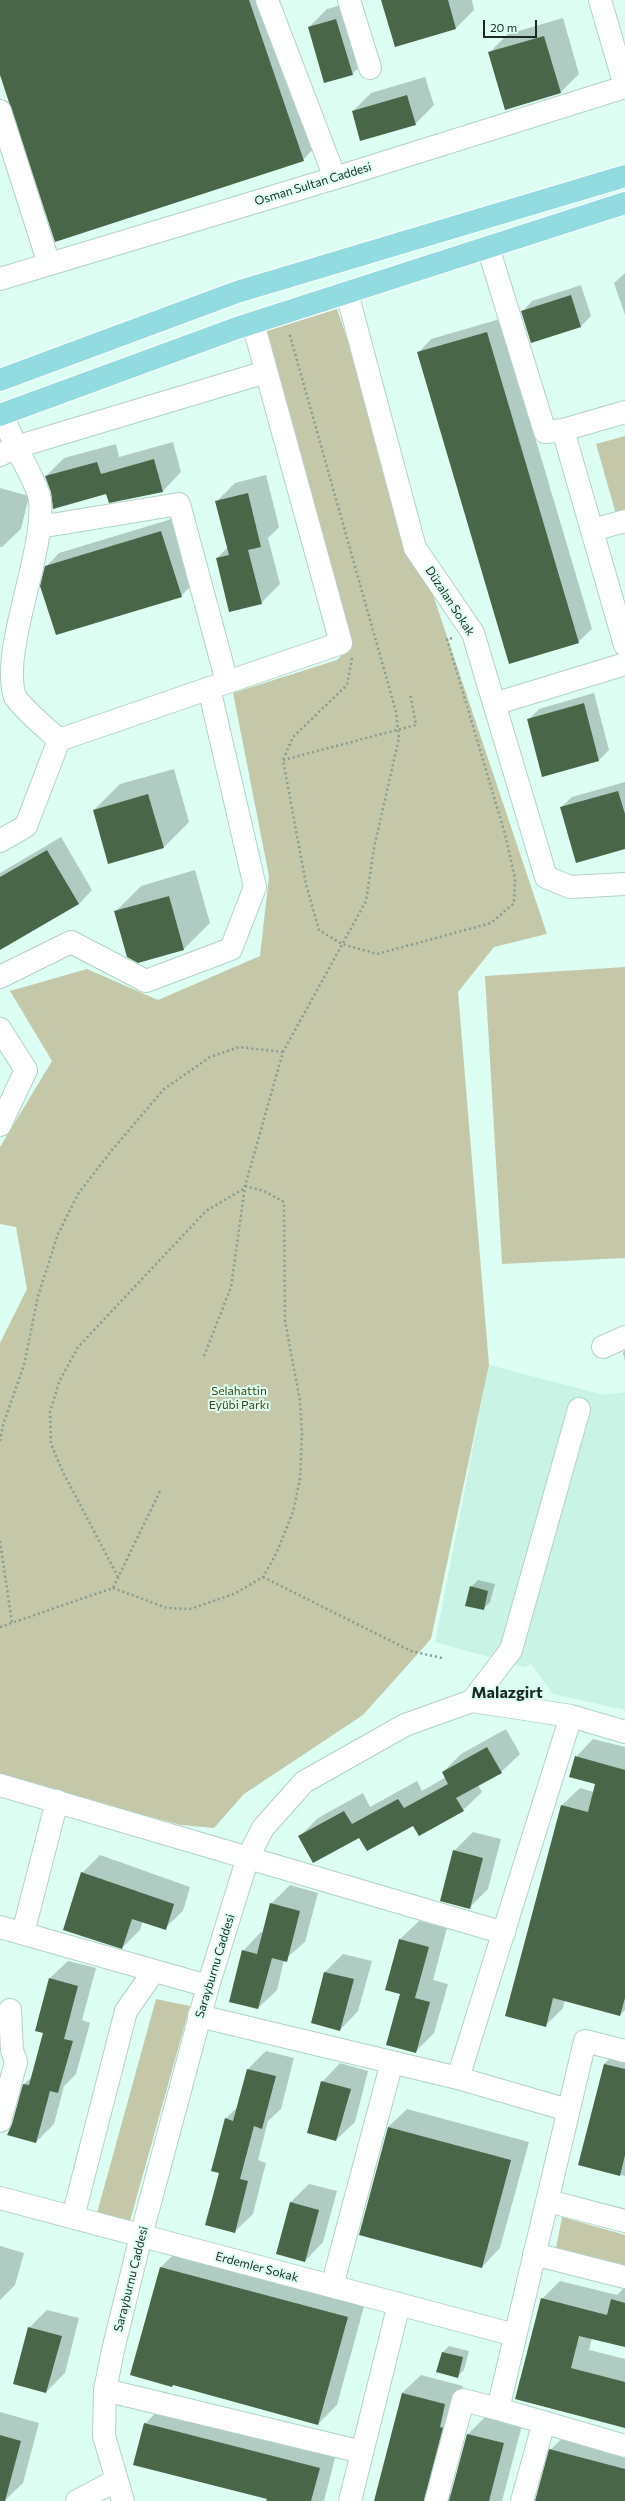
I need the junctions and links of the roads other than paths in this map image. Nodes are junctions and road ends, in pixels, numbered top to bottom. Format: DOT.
graph roads {
  1 [pos="266,0"];
  2 [pos="349,0"];
  3 [pos="600,0"];
  4 [pos="370,68"];
  5 [pos="625,87"];
  6 [pos="0,111"];
  7 [pos="625,176"];
  8 [pos="335,178"];
  9 [pos="625,203"];
  10 [pos="488,247"];
  11 [pos="49,264"];
  12 [pos="0,279"];
  13 [pos="347,293"];
  14 [pos="253,323"];
  15 [pos="266,372"];
  16 [pos="0,380"];
  17 [pos="625,412"];
  18 [pos="1,414"];
  19 [pos="563,430"];
  20 [pos="8,451"];
  21 [pos="625,521"];
  22 [pos="39,528"];
  23 [pos="592,530"];
  24 [pos="625,645"];
  25 [pos="625,664"];
  26 [pos="218,685"];
  27 [pos="494,704"];
  28 [pos="59,740"];
  29 [pos="0,841"];
  30 [pos="625,884"];
  31 [pos="0,977"];
  32 [pos="0,1029"];
  33 [pos="0,1125"];
  34 [pos="625,1337"];
  35 [pos="603,1347"];
  36 [pos="579,1409"];
  37 [pos="472,1701"];
  38 [pos="571,1716"];
  39 [pos="625,1732"];
  40 [pos="0,1785"];
  41 [pos="56,1801"];
  42 [pos="248,1857"];
  43 [pos="0,1927"];
  44 [pos="23,1933"];
  45 [pos="504,1933"];
  46 [pos="154,1971"];
  47 [pos="208,1986"];
  48 [pos="10,2010"];
  49 [pos="199,2016"];
  50 [pos="625,2051"];
  51 [pos="392,2062"];
  52 [pos="458,2078"];
  53 [pos="568,2110"];
  54 [pos="0,2121"];
  55 [pos="0,2198"];
  56 [pos="548,2200"];
  57 [pos="73,2217"];
  58 [pos="625,2221"];
  59 [pos="141,2236"];
  60 [pos="534,2254"];
  61 [pos="625,2277"];
  62 [pos="332,2286"];
  63 [pos="399,2304"];
  64 [pos="515,2335"];
  65 [pos="105,2390"];
  66 [pos="498,2408"];
  67 [pos="544,2422"];
  68 [pos="625,2446"];
  69 [pos="362,2452"];
  70 [pos="115,2481"];
  71 [pos="77,2501"];
  72 [pos="123,2501"];
  73 [pos="350,2501"];
  74 [pos="436,2501"];
  75 [pos="522,2501"];
  1 -- 8 [label="street"];
  2 -- 4 [label="street"];
  3 -- 5 [label="street"];
  5 -- 8 [label="street, Osman Sultan Caddesi"];
  6 -- 11 [label="street"];
  7 -- 16 [label="main road"];
  8 -- 11 [label="street, Osman Sultan Caddesi"];
  9 -- 10 [label="main road"];
  10 -- 13 [label="main road"];
  10 -- 19 [label="street"];
  11 -- 12 [label="street, Osman Sultan Caddesi"];
  13 -- 14 [label="main road"];
  13 -- 27 [label="street, Düzalan Sokak"];
  14 -- 15 [label="street"];
  14 -- 18 [label="main road"];
  15 -- 20 [label="street"];
  15 -- 26 [label="street"];
  17 -- 19 [label="street"];
  18 -- 20 [label="street"];
  19 -- 23 [label="street"];
  20 -- 22 [label="street"];
  21 -- 23 [label="street"];
  22 -- 26 [label="street"];
  22 -- 28 [label="street"];
  23 -- 24 [label="street"];
  25 -- 27 [label="street"];
  26 -- 28 [label="street"];
  26 -- 31 [label="street"];
  27 -- 30 [label="street, Düzalan Sokak"];
  28 -- 29 [label="street"];
  32 -- 33 [label="street"];
  34 -- 35 [label="street"];
  36 -- 37 [label="street"];
  37 -- 38 [label="street, Sarayburnu Caddesi"];
  37 -- 42 [label="street, Sarayburnu Caddesi"];
  38 -- 39 [label="street, Sarayburnu Caddesi"];
  38 -- 45 [label="street"];
  40 -- 41 [label="street"];
  41 -- 42 [label="street"];
  41 -- 44 [label="street"];
  42 -- 45 [label="street"];
  42 -- 47 [label="street, Sarayburnu Caddesi"];
  43 -- 44 [label="street"];
  44 -- 46 [label="street"];
  45 -- 52 [label="street"];
  46 -- 47 [label="street"];
  46 -- 57 [label="street"];
  47 -- 49 [label="street, Sarayburnu Caddesi"];
  48 -- 54 [label="street"];
  49 -- 51 [label="street"];
  49 -- 59 [label="street, Sarayburnu Caddesi"];
  50 -- 53 [label="street"];
  51 -- 52 [label="street"];
  51 -- 62 [label="street"];
  52 -- 53 [label="street"];
  53 -- 56 [label="street"];
  55 -- 57 [label="street, Erdemler Sokak"];
  56 -- 58 [label="street"];
  56 -- 60 [label="street"];
  57 -- 59 [label="street, Erdemler Sokak"];
  59 -- 62 [label="street, Erdemler Sokak"];
  59 -- 65 [label="street, Sarayburnu Caddesi"];
  60 -- 61 [label="street"];
  60 -- 64 [label="street"];
  62 -- 63 [label="street, Erdemler Sokak"];
  63 -- 64 [label="street, Erdemler Sokak"];
  63 -- 69 [label="street"];
  64 -- 66 [label="street"];
  65 -- 69 [label="street"];
  65 -- 70 [label="street, Sarayburnu Caddesi"];
  66 -- 67 [label="street"];
  66 -- 74 [label="street"];
  67 -- 68 [label="street"];
  67 -- 75 [label="street"];
  69 -- 73 [label="street"];
  70 -- 71 [label="street"];
  70 -- 72 [label="street, Sarayburnu Caddesi"];
}
